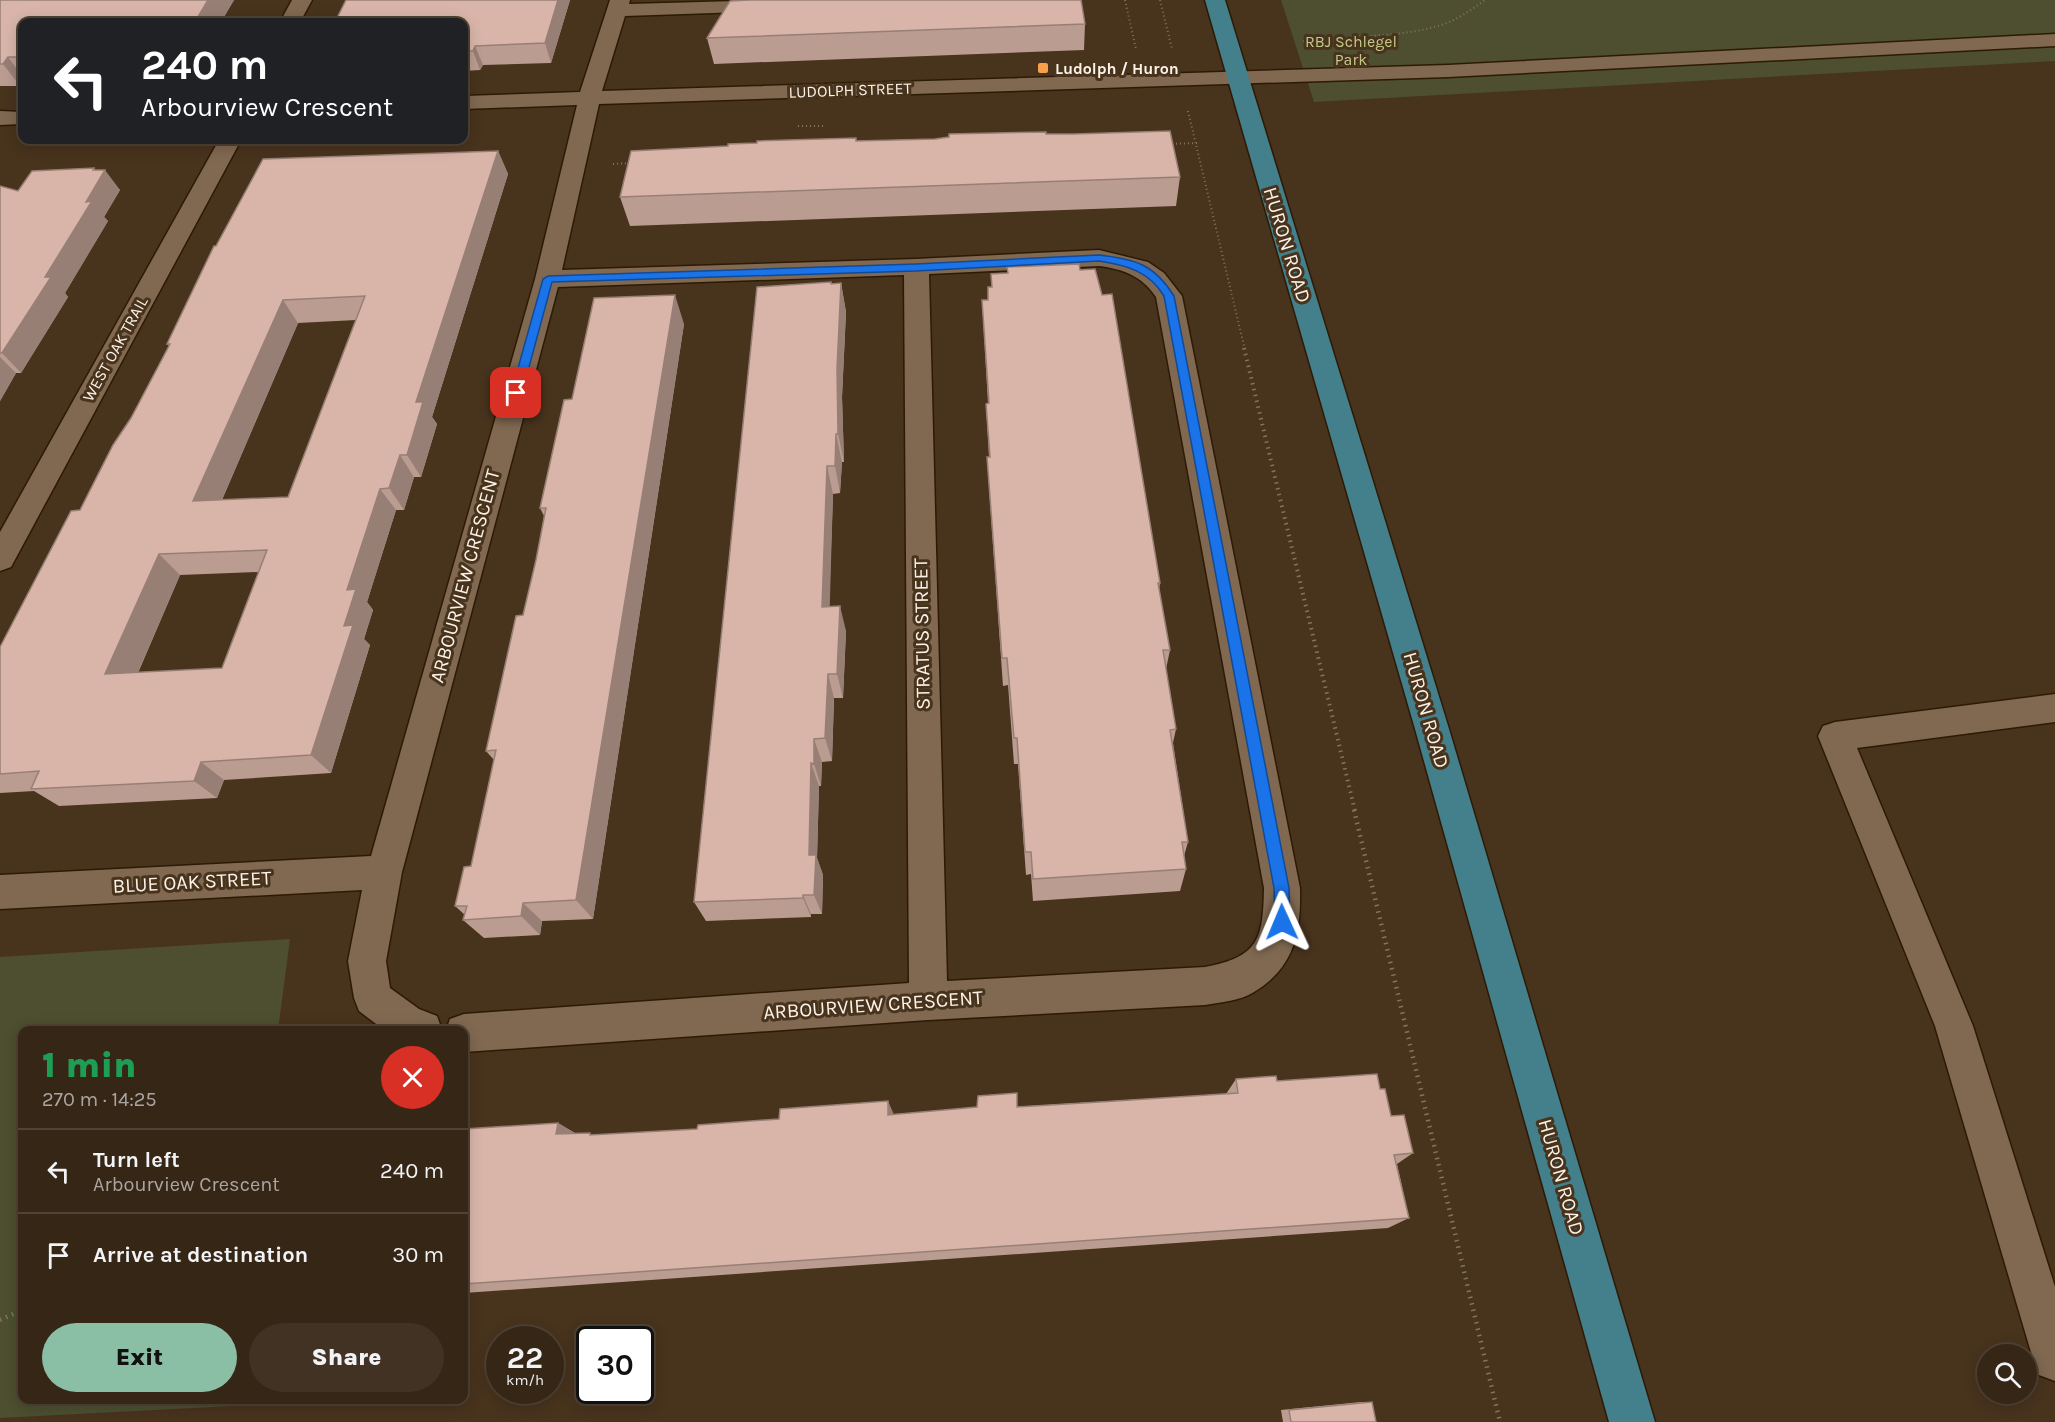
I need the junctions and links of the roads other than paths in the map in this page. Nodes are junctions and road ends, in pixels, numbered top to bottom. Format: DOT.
graph roads {
  1 [pos="302,0"];
  2 [pos="1215,0"];
  3 [pos="792,4"];
  4 [pos="618,5"];
  5 [pos="292,18"];
  6 [pos="2055,40"];
  7 [pos="1237,78"];
  8 [pos="589,97"];
  9 [pos="468,102"];
  10 [pos="0,118"];
  11 [pos="18,118"];
  12 [pos="228,144"];
  13 [pos="916,267"];
  14 [pos="548,279"];
  15 [pos="0,559"];
  16 [pos="2055,708"];
  17 [pos="384,872"];
  18 [pos="0,892"];
  19 [pos="928,1001"];
  20 [pos="412,1026"];
  21 [pos="468,1033"];
  22 [pos="2055,1359"];
  23 [pos="1632,1422"];
  1 -- 5 [label="street"];
  2 -- 7 [label="main road, HURON ROAD"];
  3 -- 4 [label="street"];
  4 -- 8 [label="street, ARBOURVIEW CRESCENT"];
  6 -- 7 [label="street, LUDOLPH STREET"];
  7 -- 8 [label="street, LUDOLPH STREET"];
  7 -- 23 [label="main road, HURON ROAD"];
  8 -- 9 [label="street, LUDOLPH STREET"];
  8 -- 14 [label="street, ARBOURVIEW CRESCENT"];
  10 -- 11 [label="street"];
  12 -- 15 [label="street, WEST OAK TRAIL"];
  13 -- 14 [label="street"];
  13 -- 19 [label="street, STRATUS STREET"];
  13 -- 19 [label="street, ARBOURVIEW CRESCENT"];
  14 -- 17 [label="street, ARBOURVIEW CRESCENT"];
  16 -- 22 [label="street"];
  17 -- 18 [label="street, BLUE OAK STREET"];
  17 -- 20 [label="street, ARBOURVIEW CRESCENT"];
  19 -- 21 [label="street, ARBOURVIEW CRESCENT"];
}
